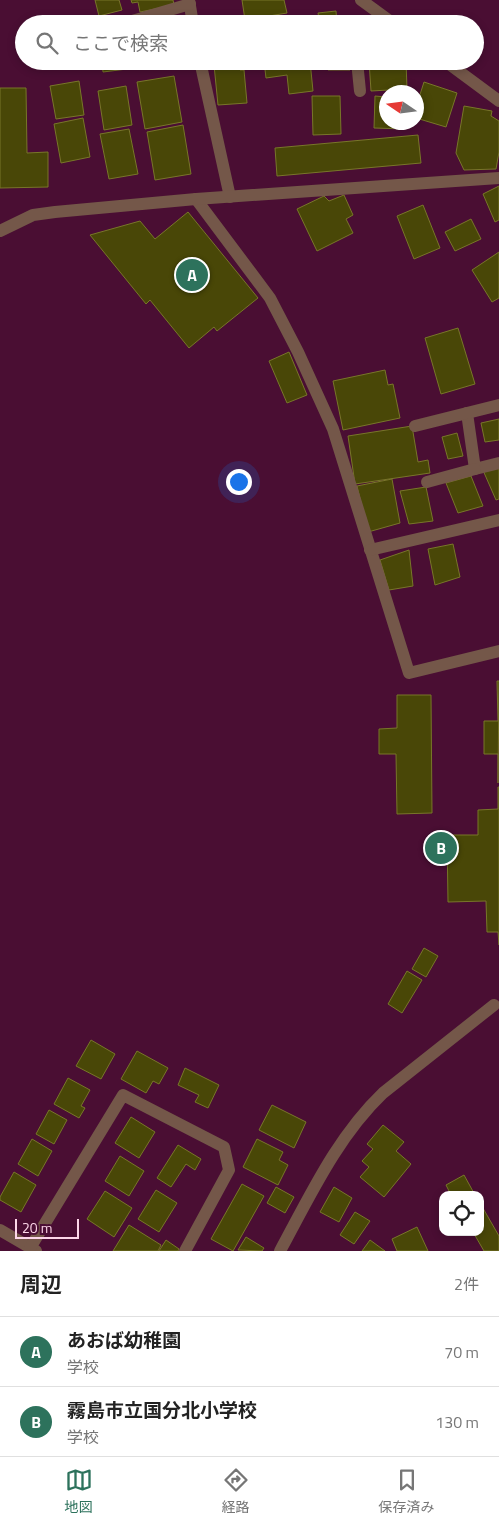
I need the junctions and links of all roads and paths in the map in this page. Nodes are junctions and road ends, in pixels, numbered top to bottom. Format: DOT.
graph roads {
  1 [pos="361,0"];
  2 [pos="189,2"];
  3 [pos="149,15"];
  4 [pos="191,15"];
  5 [pos="382,15"];
  6 [pos="202,70"];
  7 [pos="358,70"];
  8 [pos="457,70"];
  9 [pos="360,91"];
  10 [pos="499,101"];
  11 [pos="499,178"];
  12 [pos="230,196"];
  13 [pos="196,199"];
  14 [pos="0,231"];
  15 [pos="499,405"];
  16 [pos="466,413"];
  17 [pos="415,426"];
  18 [pos="499,463"];
  19 [pos="475,469"];
  20 [pos="427,482"];
  21 [pos="499,520"];
  22 [pos="370,550"];
  23 [pos="499,650"];
  24 [pos="494,1005"];
  25 [pos="0,1230"];
  26 [pos="33,1249"];
  27 [pos="185,1251"];
  28 [pos="280,1251"];
  1 -- 5 [label="street"];
  2 -- 3 [label="street"];
  2 -- 4 [label="street"];
  6 -- 12 [label="street"];
  7 -- 9 [label="street"];
  8 -- 10 [label="street"];
  11 -- 12 [label="street"];
  12 -- 13 [label="street"];
  13 -- 14 [label="street"];
  13 -- 22 [label="street"];
  15 -- 16 [label="street"];
  16 -- 17 [label="street"];
  16 -- 19 [label="street"];
  18 -- 19 [label="street"];
  19 -- 20 [label="street"];
  21 -- 22 [label="street"];
  22 -- 23 [label="street"];
  24 -- 28 [label="street"];
  25 -- 26 [label="street"];
  26 -- 27 [label="street"];
}
